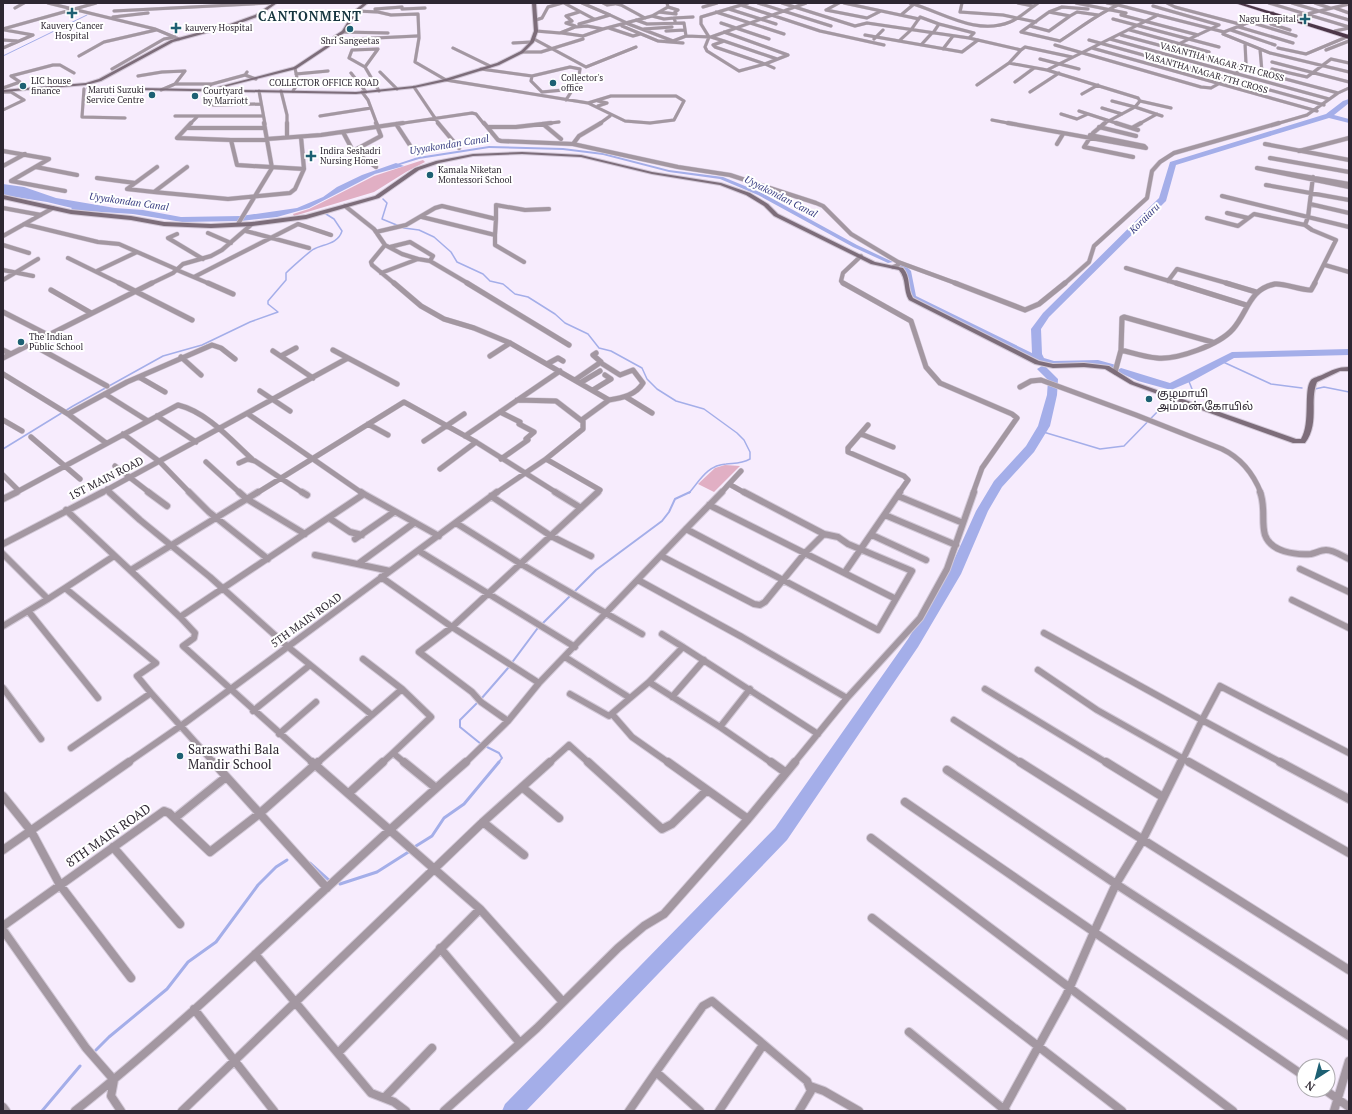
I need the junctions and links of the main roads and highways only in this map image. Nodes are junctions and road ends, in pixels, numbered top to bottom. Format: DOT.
graph roads {
  1 [pos="1237,3"];
  2 [pos="1241,3"];
  3 [pos="1291,18"];
  4 [pos="1349,37"];
  1 -- 3 [label="highway"];
  2 -- 3 [label="highway"];
  3 -- 4 [label="highway"];
  3 -- 4 [label="highway"];
}
